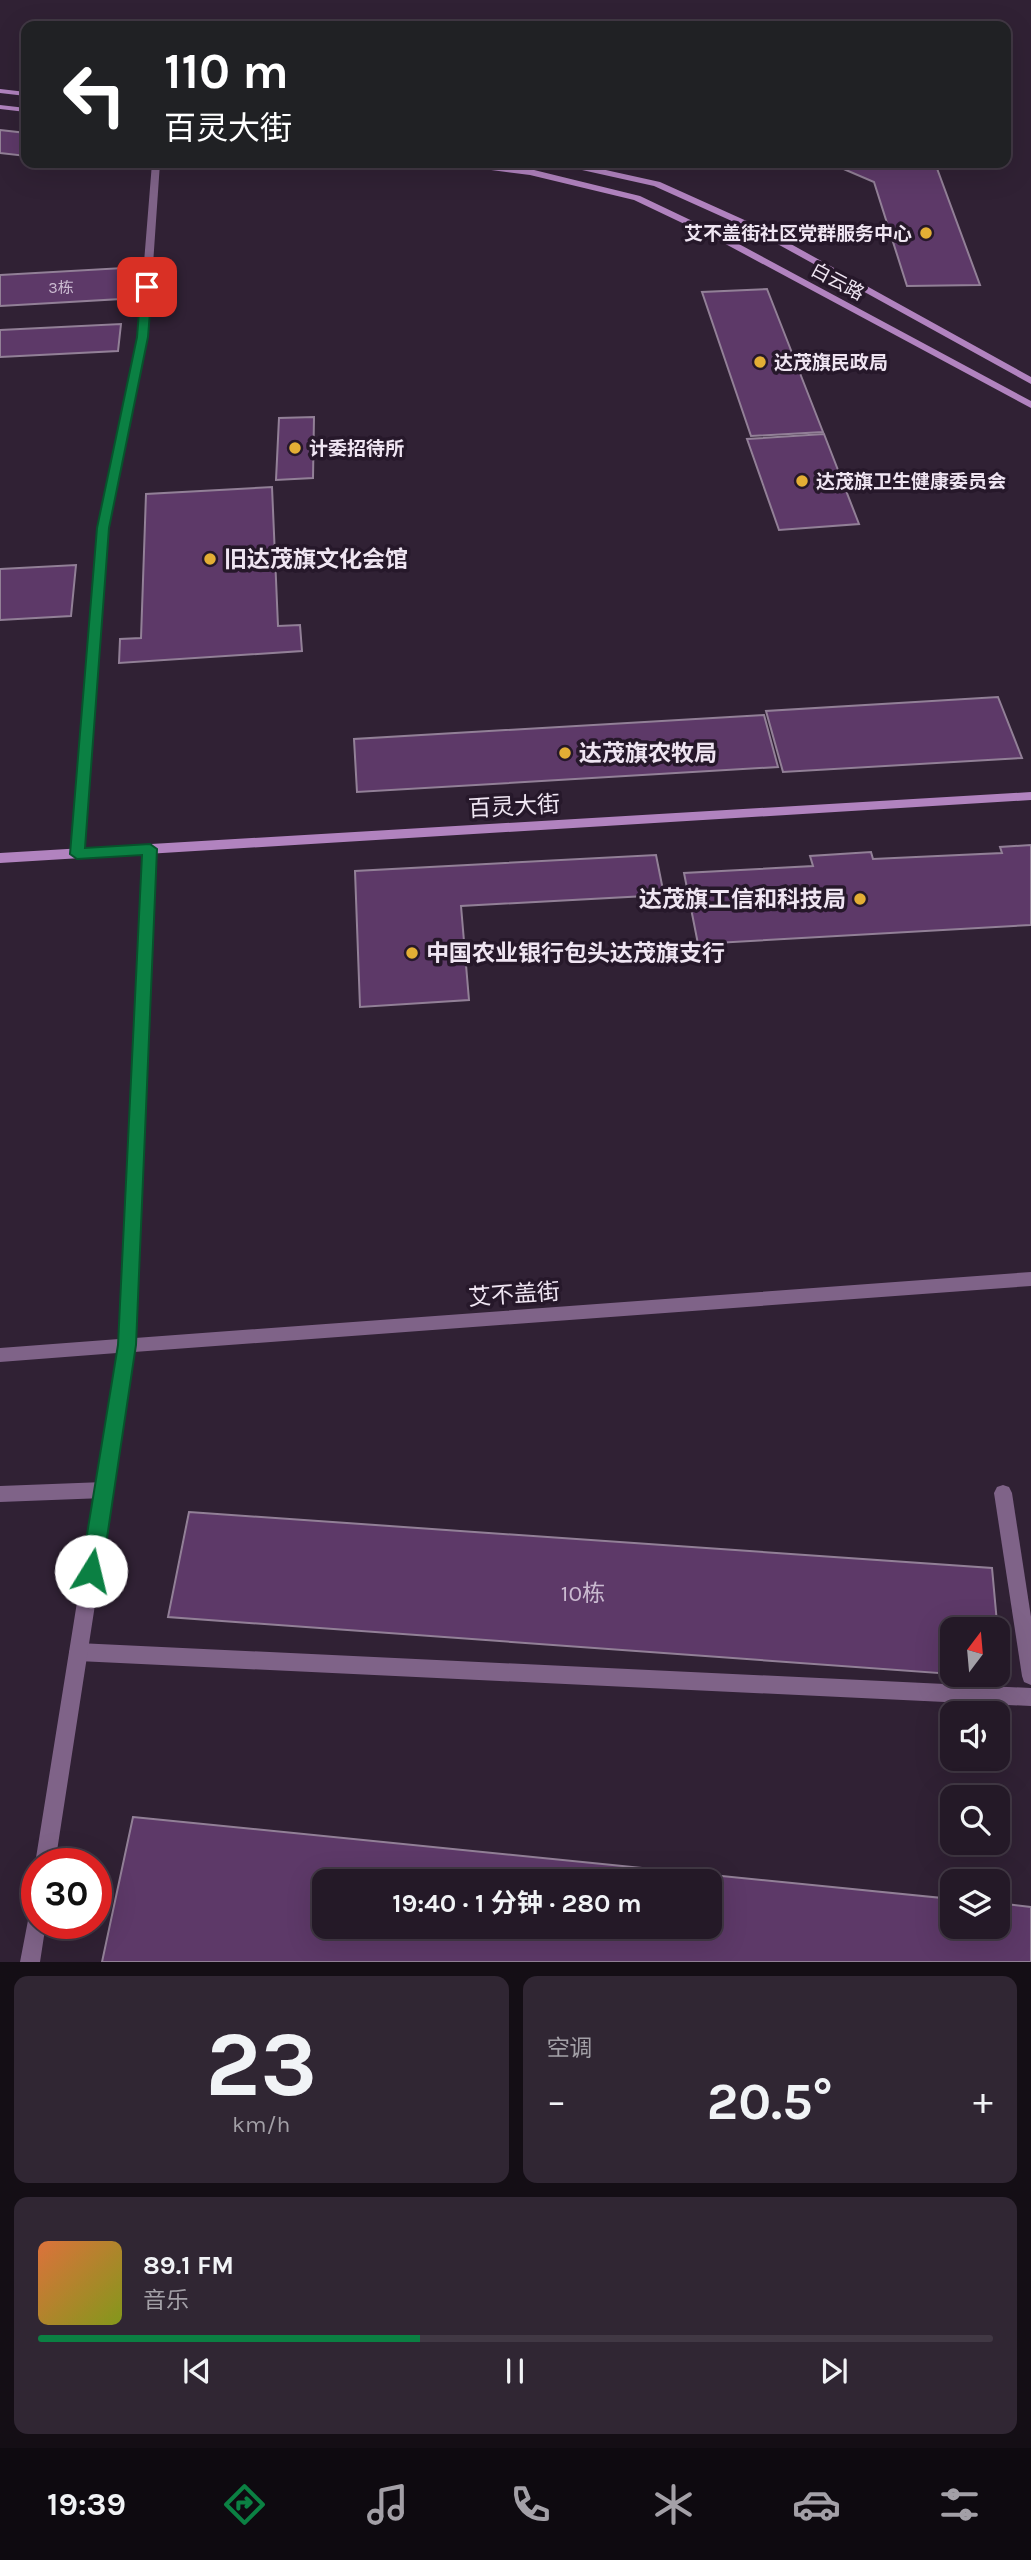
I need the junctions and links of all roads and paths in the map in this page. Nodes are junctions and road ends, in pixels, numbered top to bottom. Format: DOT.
graph roads {
  1 [pos="0,91"];
  2 [pos="21,93"];
  3 [pos="0,107"];
  4 [pos="21,109"];
  5 [pos="156,168"];
  6 [pos="499,168"];
  7 [pos="586,168"];
  8 [pos="1031,381"];
  9 [pos="1031,405"];
  10 [pos="1031,796"];
  11 [pos="150,849"];
  12 [pos="77,854"];
  13 [pos="0,858"];
  14 [pos="1031,1279"];
  15 [pos="127,1345"];
  16 [pos="0,1355"];
  17 [pos="104,1490"];
  18 [pos="1003,1493"];
  19 [pos="0,1494"];
  20 [pos="78,1652"];
  21 [pos="1031,1676"];
  22 [pos="1031,1697"];
  23 [pos="47,1848"];
  24 [pos="34,1939"];
  25 [pos="30,1962"];
  1 -- 2 [label="street"];
  3 -- 4 [label="street"];
  5 -- 12 [label="street"];
  6 -- 9 [label="street, 白云路"];
  7 -- 8 [label="street, 白云路"];
  10 -- 11 [label="street, 百灵大街"];
  11 -- 12 [label="street, 百灵大街"];
  11 -- 15 [label="street"];
  12 -- 13 [label="street, 百灵大街"];
  14 -- 15 [label="street, 艾不盖街"];
  15 -- 16 [label="street, 艾不盖街"];
  15 -- 17 [label="street"];
  17 -- 19 [label="street"];
  17 -- 20 [label="street"];
  18 -- 21 [label="street"];
  20 -- 22 [label="street"];
  20 -- 23 [label="street"];
  24 -- 25 [label="street"];
}
